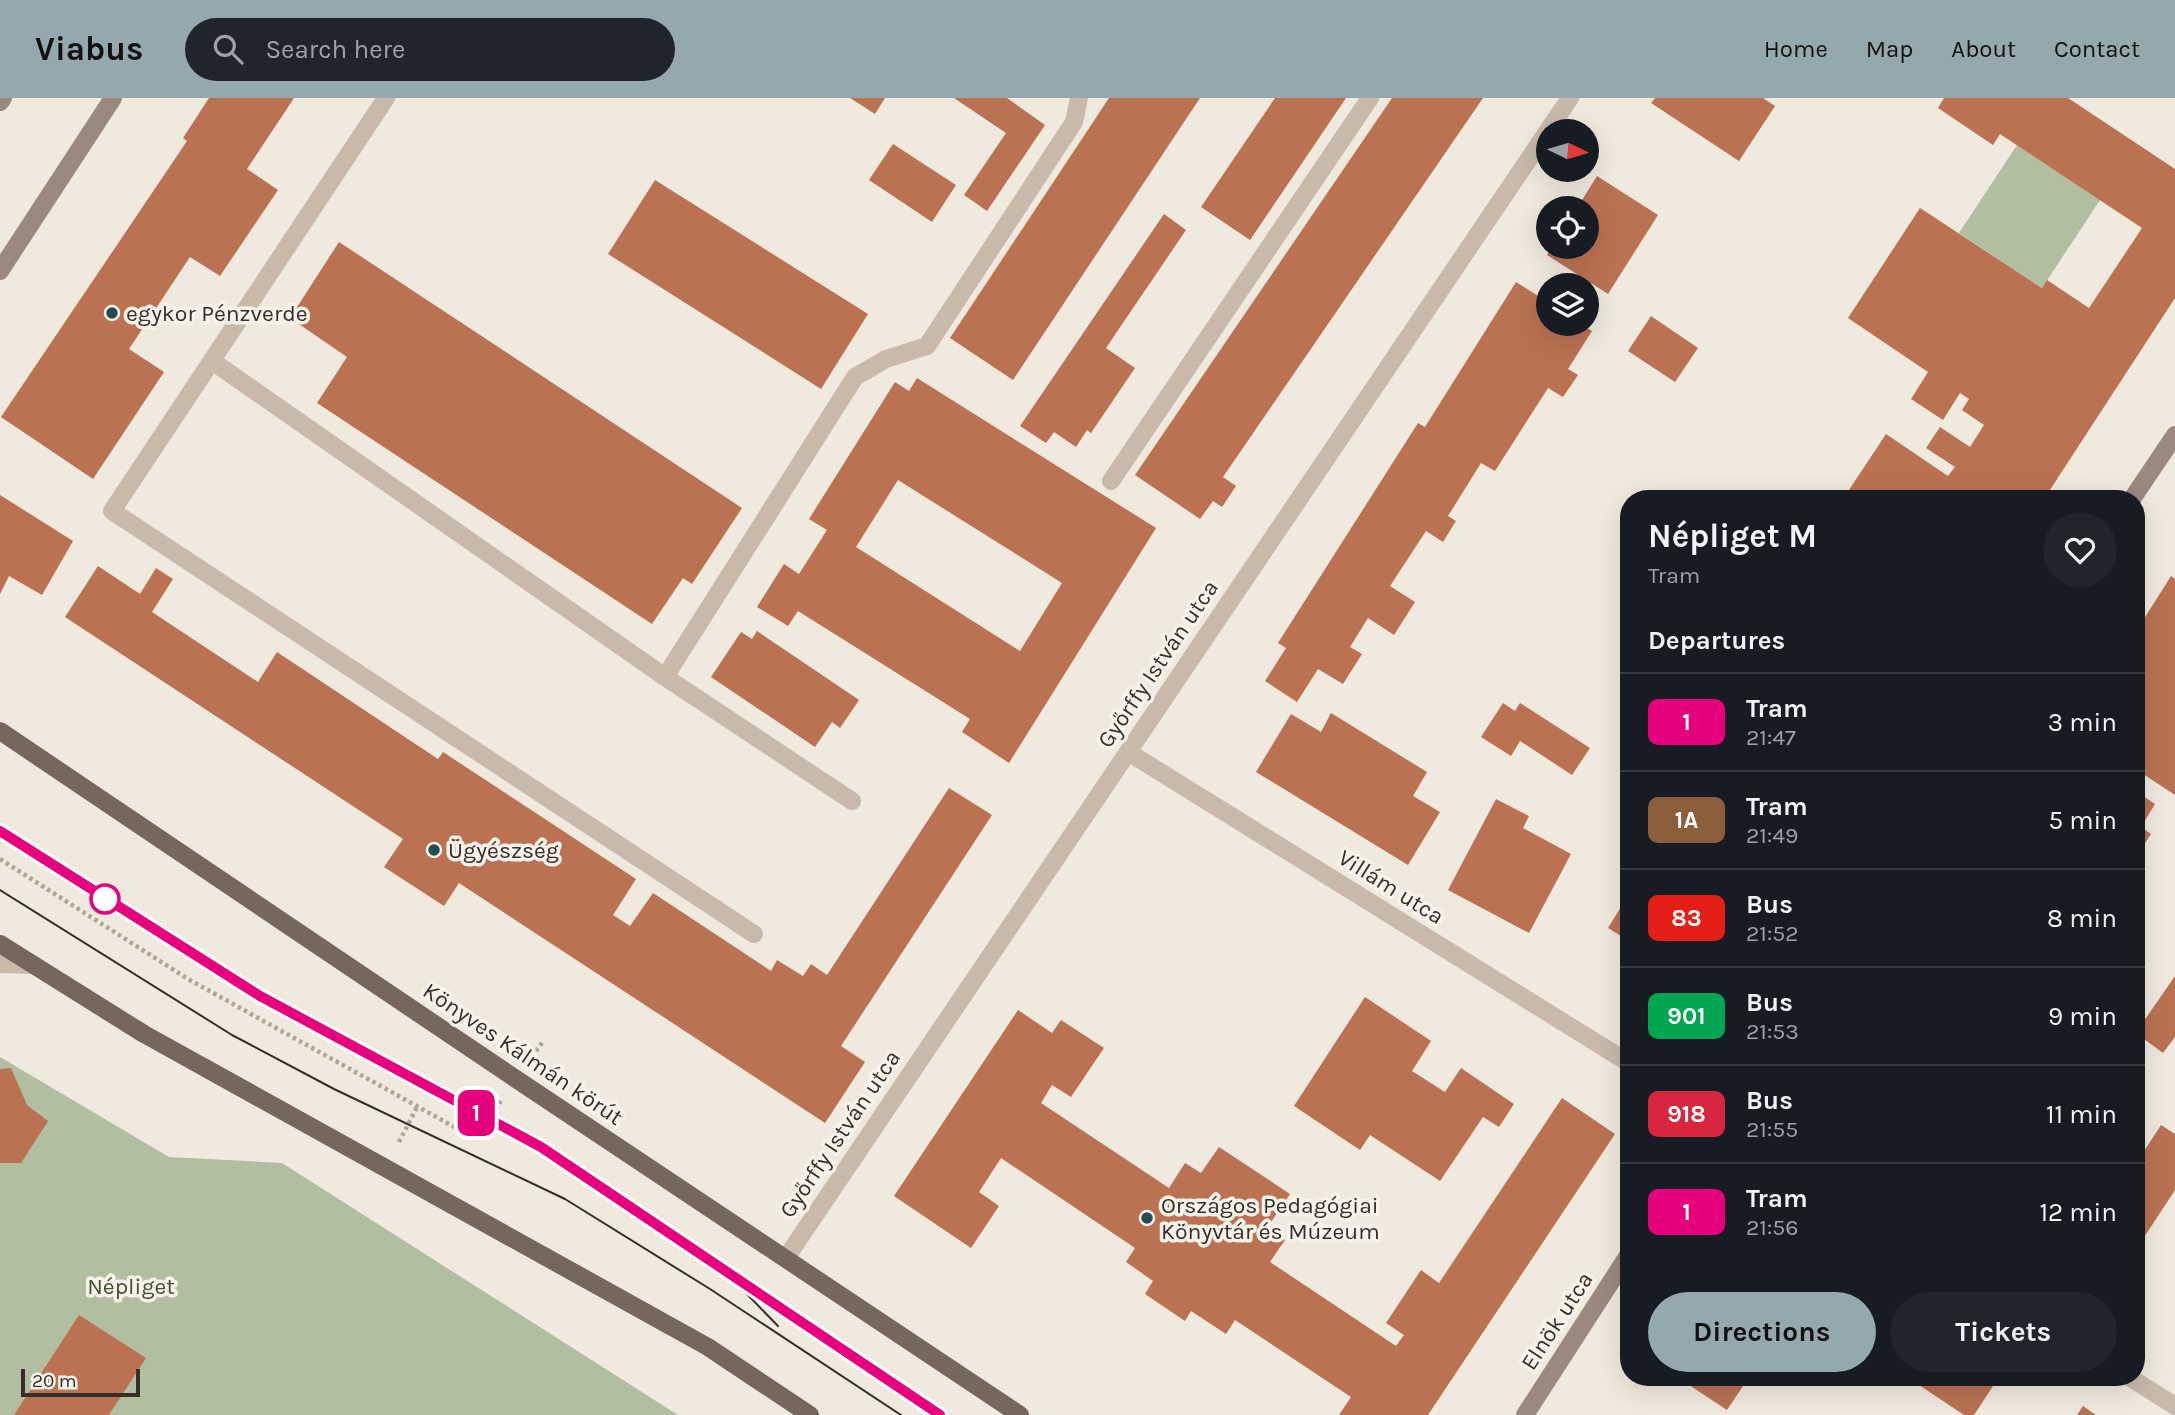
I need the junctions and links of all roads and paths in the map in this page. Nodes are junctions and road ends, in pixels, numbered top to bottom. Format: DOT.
graph roads {
  1 [pos="113,98"];
  2 [pos="386,98"];
  3 [pos="1079,98"];
  4 [pos="1370,98"];
  5 [pos="1570,98"];
  6 [pos="0,271"];
  7 [pos="212,361"];
  8 [pos="2175,435"];
  9 [pos="1111,481"];
  10 [pos="2138,490"];
  11 [pos="665,677"];
  12 [pos="0,731"];
  13 [pos="1128,752"];
  14 [pos="852,801"];
  15 [pos="0,859"];
  16 [pos="754,934"];
  17 [pos="0,944"];
  18 [pos="0,964"];
  19 [pos="34,965"];
  20 [pos="1620,1057"];
  21 [pos="417,1107"];
  22 [pos="476,1139"];
  23 [pos="386,1168"];
  24 [pos="786,1258"];
  25 [pos="1620,1268"];
  26 [pos="2143,1386"];
  27 [pos="2175,1406"];
  28 [pos="810,1415"];
  29 [pos="1020,1415"];
  30 [pos="1525,1415"];
  1 -- 6 [label="street"];
  2 -- 7 [label="street"];
  3 -- 11 [label="street"];
  4 -- 9 [label="street"];
  5 -- 13 [label="street, Győrffy István utca"];
  7 -- 11 [label="street"];
  7 -- 16 [label="street"];
  8 -- 10 [label="street"];
  11 -- 14 [label="street"];
  12 -- 24 [label="main road, Könyves Kálmán körút"];
  13 -- 20 [label="street, Villám utca"];
  13 -- 24 [label="street, Győrffy István utca"];
  15 -- 21 [label="path"];
  17 -- 19 [label="main road"];
  18 -- 19 [label="street"];
  19 -- 23 [label="main road"];
  21 -- 22 [label="path"];
  21 -- 23 [label="path"];
  23 -- 28 [label="main road"];
  24 -- 29 [label="main road, Könyves Kálmán körút"];
  25 -- 30 [label="street, Elnök utca"];
  26 -- 27 [label="street"];
}
